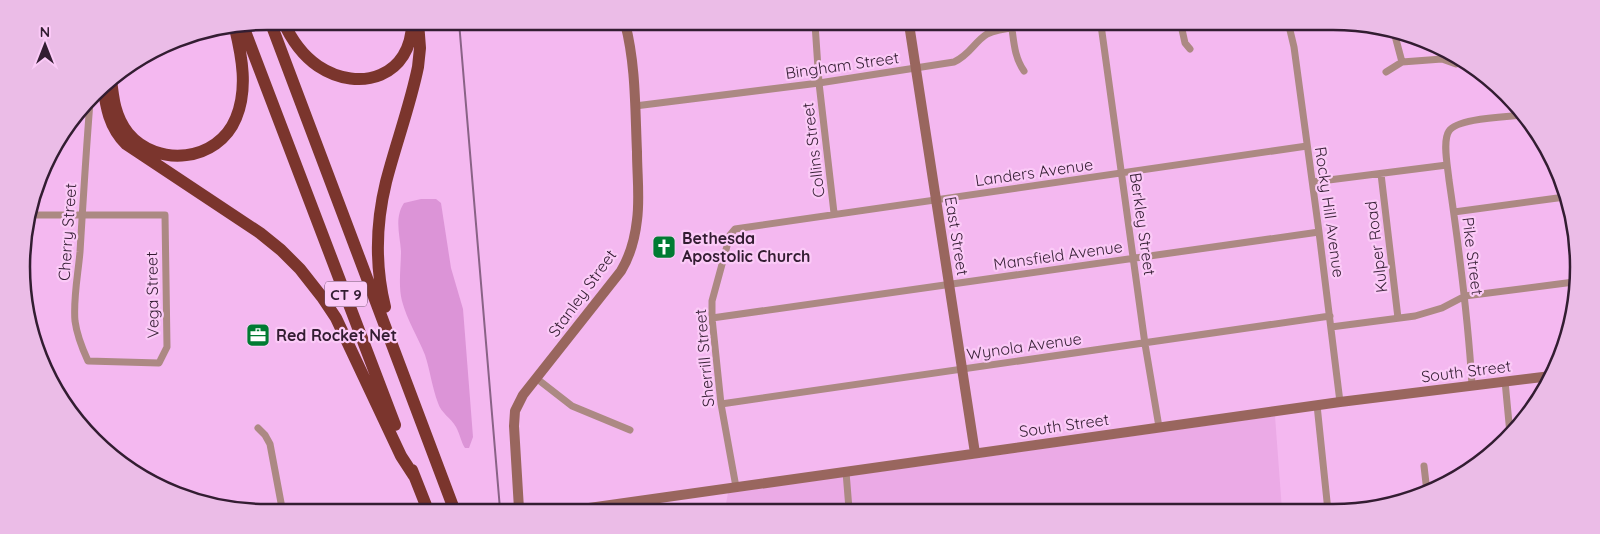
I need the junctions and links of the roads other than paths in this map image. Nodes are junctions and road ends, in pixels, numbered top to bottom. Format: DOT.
graph roads {
  1 [pos="273,30"];
  2 [pos="288,30"];
  3 [pos="411,30"];
  4 [pos="419,30"];
  5 [pos="626,30"];
  6 [pos="815,30"];
  7 [pos="910,30"];
  8 [pos="1007,30"];
  9 [pos="1012,30"];
  10 [pos="1102,30"];
  11 [pos="1181,30"];
  12 [pos="1290,30"];
  13 [pos="245,31"];
  14 [pos="236,32"];
  15 [pos="1396,39"];
  16 [pos="1190,48"];
  17 [pos="1402,62"];
  18 [pos="1454,63"];
  19 [pos="916,68"];
  20 [pos="1024,71"];
  21 [pos="1386,72"];
  22 [pos="819,83"];
  23 [pos="112,88"];
  24 [pos="105,94"];
  25 [pos="635,106"];
  26 [pos="89,111"];
  27 [pos="1515,116"];
  28 [pos="1307,146"];
  29 [pos="1447,165"];
  30 [pos="1122,174"];
  31 [pos="1381,174"];
  32 [pos="1313,182"];
  33 [pos="1559,198"];
  34 [pos="936,199"];
  35 [pos="1454,212"];
  36 [pos="82,214"];
  37 [pos="834,214"];
  38 [pos="36,215"];
  39 [pos="735,229"];
  40 [pos="1319,232"];
  41 [pos="1134,258"];
  42 [pos="1569,283"];
  43 [pos="949,284"];
  44 [pos="1465,296"];
  45 [pos="1330,316"];
  46 [pos="712,318"];
  47 [pos="1398,318"];
  48 [pos="1331,326"];
  49 [pos="1145,344"];
  50 [pos="393,346"];
  51 [pos="88,362"];
  52 [pos="962,369"];
  53 [pos="1543,377"];
  54 [pos="536,378"];
  55 [pos="1505,382"];
  56 [pos="1472,385"];
  57 [pos="1340,402"];
  58 [pos="721,404"];
  59 [pos="1317,405"];
  60 [pos="1509,425"];
  61 [pos="1159,427"];
  62 [pos="258,428"];
  63 [pos="630,430"];
  64 [pos="975,453"];
  65 [pos="1424,466"];
  66 [pos="846,472"];
  67 [pos="414,476"];
  68 [pos="1426,485"];
  69 [pos="736,487"];
  70 [pos="281,504"];
  71 [pos="425,504"];
  72 [pos="452,504"];
  73 [pos="519,504"];
  74 [pos="617,504"];
  75 [pos="849,504"];
  76 [pos="1327,504"];
  1 -- 50 [label="highway, CT 9"];
  2 -- 3 [label="highway"];
  4 -- 50 [label="highway"];
  5 -- 25 [label="main road, Stanley Street"];
  6 -- 22 [label="street, Collins Street"];
  7 -- 19 [label="main road, East Street"];
  8 -- 19 [label="street, Bingham Street"];
  9 -- 20 [label="street"];
  10 -- 30 [label="street, Berkley Street"];
  11 -- 16 [label="street"];
  12 -- 28 [label="street, Rocky Hill Avenue"];
  13 -- 67 [label="highway, CT 9"];
  14 -- 23 [label="highway"];
  15 -- 17 [label="street"];
  17 -- 18 [label="street"];
  17 -- 21 [label="street"];
  19 -- 22 [label="street, Bingham Street"];
  19 -- 34 [label="main road, East Street"];
  22 -- 25 [label="street, Bingham Street"];
  22 -- 37 [label="street, Collins Street"];
  24 -- 67 [label="highway"];
  25 -- 54 [label="main road, Stanley Street"];
  26 -- 36 [label="street, Cherry Street"];
  27 -- 29 [label="street, Pike Street"];
  28 -- 30 [label="street, Landers Avenue"];
  28 -- 32 [label="street, Rocky Hill Avenue"];
  29 -- 31 [label="street"];
  29 -- 35 [label="street, Pike Street"];
  30 -- 34 [label="street, Landers Avenue"];
  30 -- 41 [label="street, Berkley Street"];
  31 -- 32 [label="street"];
  31 -- 47 [label="street, Kulper Road"];
  32 -- 40 [label="street, Rocky Hill Avenue"];
  33 -- 35 [label="street"];
  34 -- 37 [label="street, Landers Avenue"];
  34 -- 43 [label="main road, East Street"];
  35 -- 44 [label="street, Pike Street"];
  36 -- 38 [label="street"];
  36 -- 51 [label="street, Cherry Street"];
  36 -- 51 [label="street, Vega Street"];
  37 -- 39 [label="street, Landers Avenue"];
  39 -- 46 [label="street, Sherrill Street"];
  40 -- 41 [label="street, Mansfield Avenue"];
  40 -- 45 [label="street, Rocky Hill Avenue"];
  41 -- 43 [label="street, Mansfield Avenue"];
  41 -- 49 [label="street, Berkley Street"];
  42 -- 44 [label="street"];
  43 -- 46 [label="street, Mansfield Avenue"];
  43 -- 52 [label="main road, East Street"];
  44 -- 47 [label="street"];
  44 -- 56 [label="street, Pike Street"];
  45 -- 48 [label="street, Rocky Hill Avenue"];
  45 -- 49 [label="street, Wynola Avenue"];
  46 -- 58 [label="street, Sherrill Street"];
  47 -- 48 [label="street"];
  48 -- 57 [label="street, Rocky Hill Avenue"];
  49 -- 52 [label="street, Wynola Avenue"];
  49 -- 61 [label="street, Berkley Street"];
  50 -- 72 [label="highway, CT 9"];
  52 -- 58 [label="street, Wynola Avenue"];
  52 -- 64 [label="main road, East Street"];
  53 -- 55 [label="main road, South Street"];
  54 -- 63 [label="street"];
  54 -- 73 [label="main road, Stanley Street"];
  55 -- 56 [label="main road, South Street"];
  55 -- 60 [label="street"];
  56 -- 57 [label="main road, South Street"];
  57 -- 59 [label="main road, South Street"];
  58 -- 69 [label="street, Sherrill Street"];
  59 -- 61 [label="main road, South Street"];
  59 -- 76 [label="street"];
  61 -- 64 [label="main road, South Street"];
  62 -- 70 [label="street"];
  64 -- 66 [label="main road, South Street"];
  65 -- 68 [label="street"];
  66 -- 69 [label="main road, South Street"];
  66 -- 75 [label="street"];
  67 -- 71 [label="highway, CT 9"];
  69 -- 74 [label="main road, South Street"];
}
